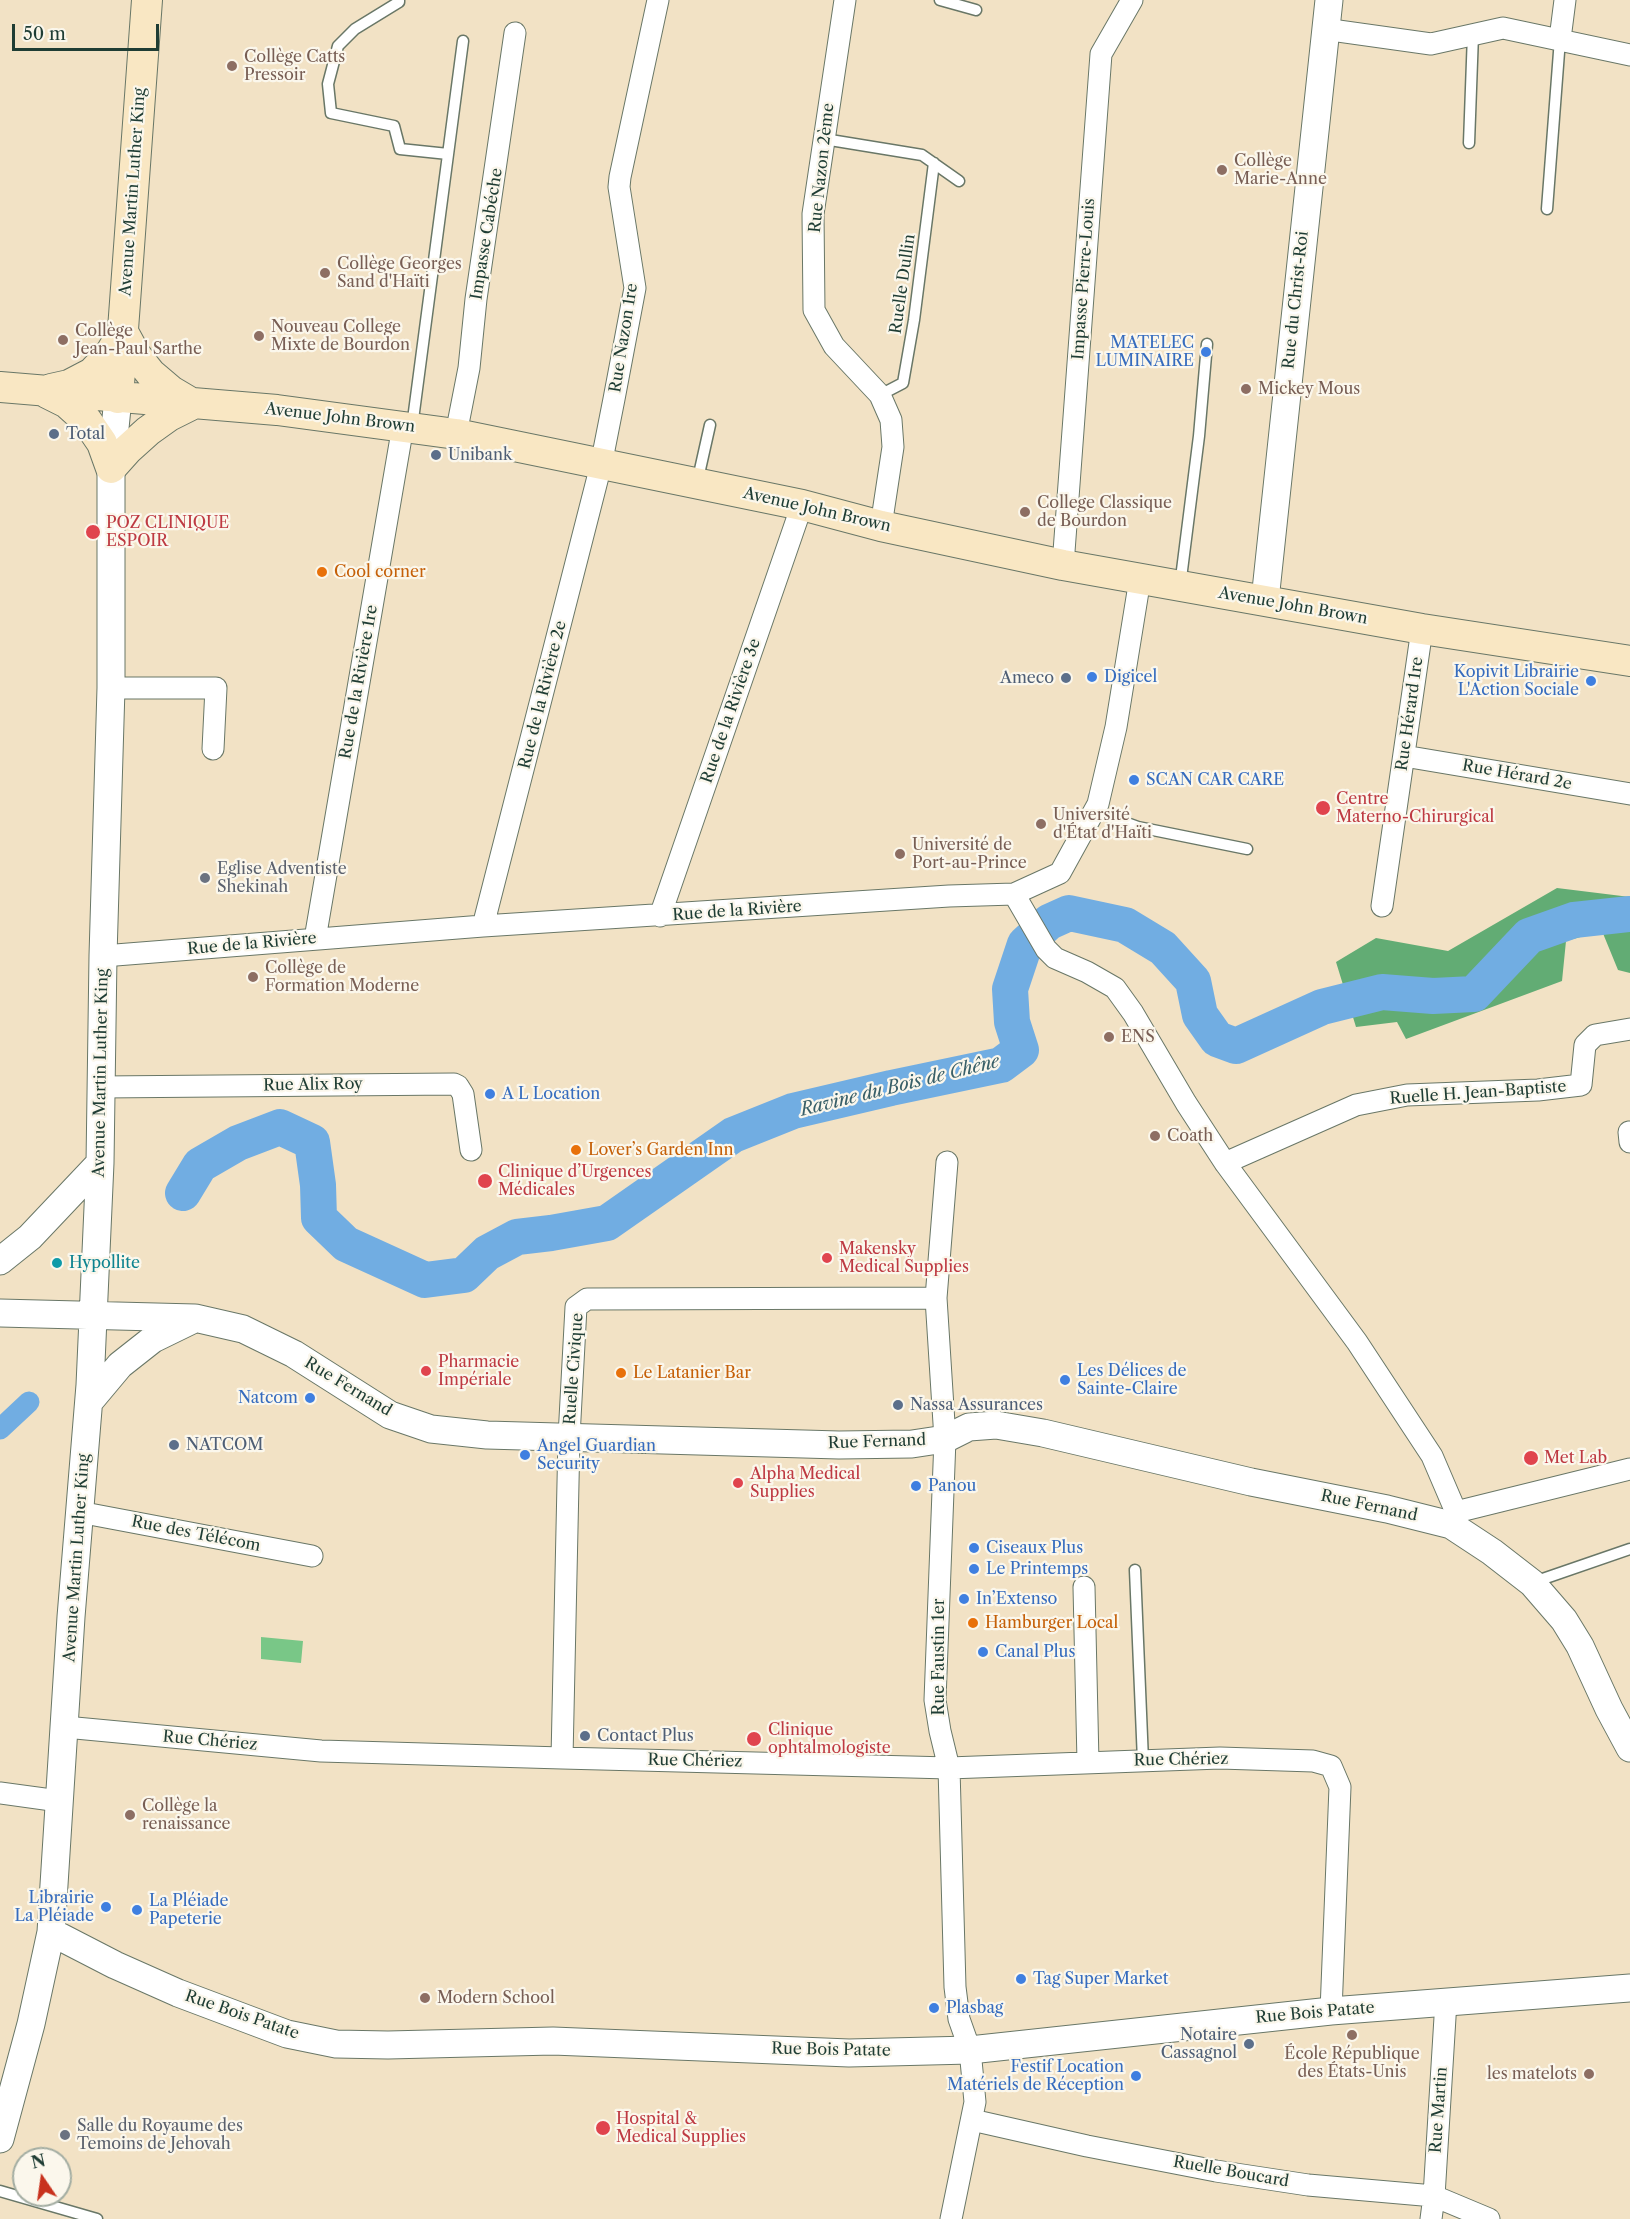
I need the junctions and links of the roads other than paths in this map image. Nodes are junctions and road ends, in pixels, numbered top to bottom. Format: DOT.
graph roads {
  1 [pos="147,0"];
  2 [pos="399,0"];
  3 [pos="658,0"];
  4 [pos="846,0"];
  5 [pos="940,0"];
  6 [pos="1132,0"];
  7 [pos="1329,0"];
  8 [pos="1565,0"];
  9 [pos="976,10"];
  10 [pos="1324,29"];
  11 [pos="515,33"];
  12 [pos="1473,34"];
  13 [pos="1560,39"];
  14 [pos="463,41"];
  15 [pos="1630,55"];
  16 [pos="824,139"];
  17 [pos="1469,143"];
  18 [pos="448,154"];
  19 [pos="934,163"];
  20 [pos="959,181"];
  21 [pos="1547,209"];
  22 [pos="123,332"];
  23 [pos="1207,344"];
  24 [pos="0,387"];
  25 [pos="44,391"];
  26 [pos="880,395"];
  27 [pos="118,398"];
  28 [pos="193,404"];
  29 [pos="710,425"];
  30 [pos="408,427"];
  31 [pos="456,434"];
  32 [pos="601,465"];
  33 [pos="111,468"];
  34 [pos="697,483"];
  35 [pos="802,505"];
  36 [pos="881,526"];
  37 [pos="1063,565"];
  38 [pos="1140,579"];
  39 [pos="1180,586"];
  40 [pos="1265,600"];
  41 [pos="1422,629"];
  42 [pos="1630,661"];
  43 [pos="111,688"];
  44 [pos="213,749"];
  45 [pos="1404,756"];
  46 [pos="1630,794"];
  47 [pos="1095,811"];
  48 [pos="1247,849"];
  49 [pos="1014,894"];
  50 [pos="1382,906"];
  51 [pos="660,916"];
  52 [pos="483,926"];
  53 [pos="315,939"];
  54 [pos="103,956"];
  55 [pos="1630,1029"];
  56 [pos="101,1087"];
  57 [pos="471,1150"];
  58 [pos="947,1162"];
  59 [pos="100,1163"];
  60 [pos="1225,1163"];
  61 [pos="0,1261"];
  62 [pos="936,1298"];
  63 [pos="0,1313"];
  64 [pos="94,1314"];
  65 [pos="195,1318"];
  66 [pos="89,1402"];
  67 [pos="569,1437"];
  68 [pos="945,1439"];
  69 [pos="1630,1469"];
  70 [pos="79,1512"];
  71 [pos="1453,1518"];
  72 [pos="1630,1549"];
  73 [pos="312,1556"];
  74 [pos="1136,1570"];
  75 [pos="1532,1583"];
  76 [pos="1084,1587"];
  77 [pos="65,1727"];
  78 [pos="1630,1748"];
  79 [pos="562,1758"];
  80 [pos="1143,1761"];
  81 [pos="1088,1762"];
  82 [pos="949,1768"];
  83 [pos="0,1793"];
  84 [pos="59,1800"];
  85 [pos="51,1932"];
  86 [pos="1630,1988"];
  87 [pos="1446,2001"];
  88 [pos="1331,2011"];
  89 [pos="970,2050"];
  90 [pos="972,2120"];
  91 [pos="0,2139"];
  92 [pos="0,2191"];
  93 [pos="1434,2196"];
  94 [pos="97,2219"];
  95 [pos="951,2219"];
  96 [pos="1431,2219"];
  97 [pos="1489,2219"];
  1 -- 22 [label="main road, Avenue Martin Luther King"];
  2 -- 18 [label="lane"];
  3 -- 32 [label="street, Rue Nazon 1re"];
  4 -- 16 [label="street, Rue Nazon 2ème"];
  5 -- 9 [label="lane"];
  6 -- 37 [label="street, Impasse Pierre-Louis"];
  7 -- 10 [label="street, Rue du Christ-Roi"];
  8 -- 13 [label="street"];
  10 -- 12 [label="street"];
  10 -- 40 [label="street, Rue du Christ-Roi"];
  11 -- 31 [label="street, Impasse Cabéche"];
  12 -- 13 [label="street"];
  12 -- 17 [label="lane"];
  13 -- 15 [label="street"];
  13 -- 21 [label="lane"];
  14 -- 18 [label="lane"];
  16 -- 19 [label="lane"];
  16 -- 26 [label="street, Rue Nazon 2ème"];
  18 -- 30 [label="lane"];
  19 -- 20 [label="lane"];
  19 -- 26 [label="lane, Ruelle Dullin"];
  22 -- 25 [label="main road"];
  22 -- 27 [label="main road, Avenue Martin Luther King"];
  22 -- 28 [label="main road"];
  23 -- 39 [label="lane"];
  24 -- 25 [label="main road, Avenue John Brown"];
  25 -- 27 [label="main road, Avenue John Brown"];
  25 -- 33 [label="main road"];
  26 -- 36 [label="street, Rue Nazon 2ème"];
  27 -- 28 [label="main road, Avenue John Brown"];
  27 -- 33 [label="street, Avenue Martin Luther King"];
  28 -- 30 [label="main road, Avenue John Brown"];
  28 -- 33 [label="main road"];
  29 -- 34 [label="lane"];
  30 -- 31 [label="main road, Avenue John Brown"];
  30 -- 53 [label="street, Rue de la Rivière 1re"];
  31 -- 32 [label="main road, Avenue John Brown"];
  32 -- 34 [label="main road, Avenue John Brown"];
  32 -- 52 [label="street, Rue de la Rivière 2e"];
  33 -- 43 [label="street, Avenue Martin Luther King"];
  34 -- 35 [label="main road, Avenue John Brown"];
  35 -- 36 [label="main road, Avenue John Brown"];
  35 -- 51 [label="street, Rue de la Rivière 3e"];
  36 -- 37 [label="main road, Avenue John Brown"];
  37 -- 38 [label="main road, Avenue John Brown"];
  38 -- 39 [label="main road, Avenue John Brown"];
  38 -- 47 [label="street, Rue de la Rivière"];
  39 -- 40 [label="main road, Avenue John Brown"];
  40 -- 41 [label="main road, Avenue John Brown"];
  41 -- 42 [label="main road, Avenue John Brown"];
  41 -- 45 [label="street, Rue Hérard 1re"];
  43 -- 44 [label="street"];
  43 -- 54 [label="street, Avenue Martin Luther King"];
  45 -- 46 [label="street, Rue Hérard 2e"];
  45 -- 50 [label="street, Rue Hérard 1re"];
  47 -- 48 [label="lane"];
  47 -- 49 [label="street, Rue de la Rivière"];
  49 -- 51 [label="street, Rue de la Rivière"];
  49 -- 60 [label="street"];
  51 -- 52 [label="street, Rue de la Rivière"];
  52 -- 53 [label="street, Rue de la Rivière"];
  53 -- 54 [label="street, Rue de la Rivière"];
  54 -- 56 [label="street, Avenue Martin Luther King"];
  55 -- 60 [label="street, Ruelle H. Jean-Baptiste"];
  56 -- 57 [label="street, Rue Alix Roy"];
  56 -- 59 [label="street, Avenue Martin Luther King"];
  58 -- 62 [label="street, Rue Faustin 1er"];
  59 -- 61 [label="street"];
  59 -- 64 [label="street, Avenue Martin Luther King"];
  60 -- 71 [label="street"];
  62 -- 67 [label="street, Ruelle Civique"];
  62 -- 68 [label="street, Rue Faustin 1er"];
  63 -- 64 [label="street, Rue Fernand"];
  64 -- 65 [label="street, Rue Fernand"];
  64 -- 66 [label="street, Avenue Martin Luther King"];
  65 -- 66 [label="street"];
  65 -- 67 [label="street, Rue Fernand"];
  66 -- 70 [label="street, Avenue Martin Luther King"];
  67 -- 68 [label="street, Rue Fernand"];
  67 -- 79 [label="street, Ruelle Civique"];
  68 -- 71 [label="street, Rue Fernand"];
  68 -- 82 [label="street, Rue Faustin 1er"];
  69 -- 71 [label="street"];
  70 -- 73 [label="street, Rue des Télécom"];
  70 -- 77 [label="street, Avenue Martin Luther King"];
  71 -- 75 [label="street, Rue Fernand"];
  72 -- 75 [label="lane"];
  74 -- 80 [label="lane"];
  75 -- 78 [label="street, Rue Fernand"];
  76 -- 81 [label="street"];
  77 -- 79 [label="street, Rue Chériez"];
  77 -- 84 [label="street, Avenue Martin Luther King"];
  79 -- 82 [label="street, Rue Chériez"];
  80 -- 81 [label="street, Rue Chériez"];
  80 -- 88 [label="street, Rue Chériez"];
  81 -- 82 [label="street, Rue Chériez"];
  82 -- 89 [label="street, Rue Faustin 1er"];
  83 -- 84 [label="street"];
  84 -- 85 [label="street, Avenue Martin Luther King"];
  85 -- 89 [label="street, Rue Bois Patate"];
  85 -- 91 [label="street, Avenue Martin Luther King"];
  86 -- 87 [label="street, Rue Bois Patate"];
  87 -- 88 [label="street, Rue Bois Patate"];
  87 -- 93 [label="street, Rue Martin"];
  88 -- 89 [label="street, Rue Bois Patate"];
  89 -- 90 [label="street, Rue Faustin 1er"];
  90 -- 93 [label="street, Ruelle Boucard"];
  90 -- 95 [label="street, Rue Faustin 1er"];
  92 -- 94 [label="lane"];
  93 -- 96 [label="street, Rue Martin"];
  93 -- 97 [label="street, Ruelle Boucard"];
}
